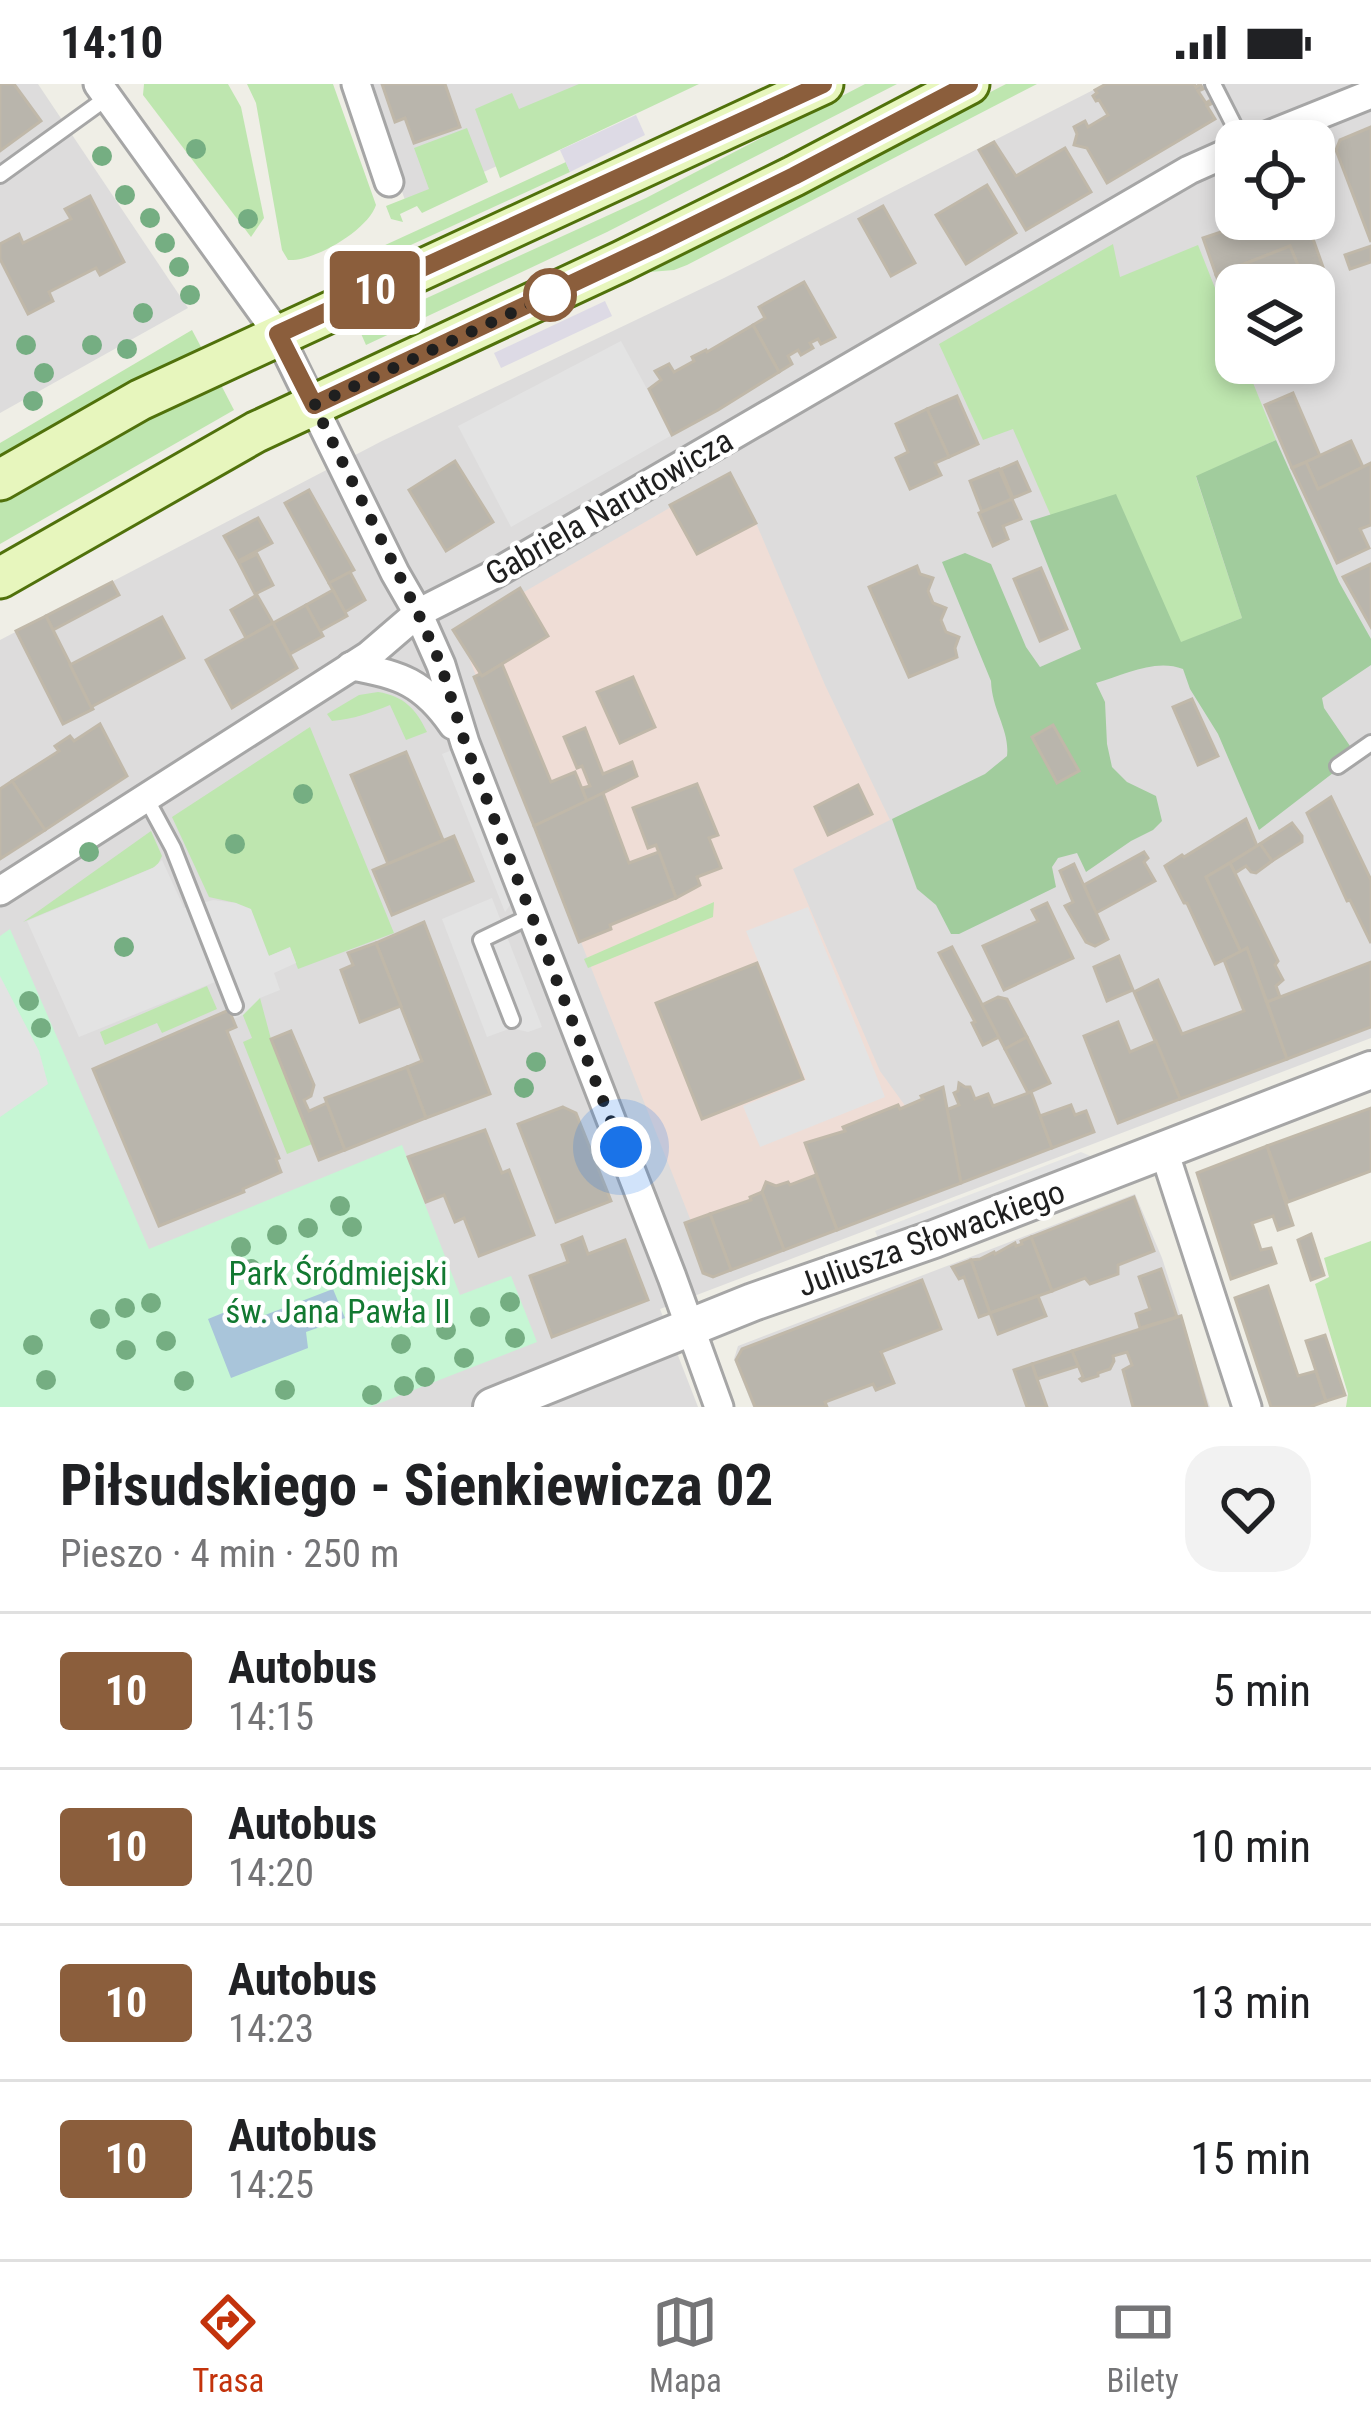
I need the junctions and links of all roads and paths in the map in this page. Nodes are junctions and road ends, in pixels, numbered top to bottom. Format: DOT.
graph roads {
  1 [pos="356,84"];
  2 [pos="823,84"];
  3 [pos="969,84"];
  4 [pos="1213,84"];
  5 [pos="103,91"];
  6 [pos="1371,94"];
  7 [pos="1231,120"];
  8 [pos="1306,120"];
  9 [pos="1215,158"];
  10 [pos="0,175"];
  11 [pos="389,182"];
  12 [pos="278,334"];
  13 [pos="314,405"];
  14 [pos="0,480"];
  15 [pos="0,578"];
  16 [pos="418,613"];
  17 [pos="351,666"];
  18 [pos="465,743"];
  19 [pos="1371,743"];
  20 [pos="1338,766"];
  21 [pos="146,798"];
  22 [pos="0,891"];
  23 [pos="531,916"];
  24 [pos="235,1006"];
  25 [pos="512,1020"];
  26 [pos="1371,1070"];
  27 [pos="1164,1151"];
  28 [pos="689,1327"];
  29 [pos="492,1407"];
  30 [pos="719,1407"];
  31 [pos="1247,1407"];
  1 -- 11 [label="street"];
  2 -- 12 [label="main road"];
  3 -- 13 [label="main road"];
  4 -- 7 [label="lane"];
  5 -- 10 [label="lane"];
  5 -- 12 [label="street"];
  6 -- 8 [label="street"];
  9 -- 16 [label="street, Gabriela Narutowicza"];
  12 -- 13 [label="street"];
  12 -- 14 [label="main road"];
  13 -- 15 [label="main road"];
  13 -- 16 [label="street"];
  16 -- 17 [label="street, Gabriela Narutowicza"];
  16 -- 18 [label="street"];
  17 -- 18 [label="street"];
  17 -- 21 [label="street, Gabriela Narutowicza"];
  18 -- 23 [label="street"];
  19 -- 20 [label="lane"];
  21 -- 22 [label="street, Gabriela Narutowicza"];
  21 -- 24 [label="lane"];
  23 -- 25 [label="lane"];
  23 -- 28 [label="street"];
  26 -- 27 [label="street, Juliusza Słowackiego"];
  27 -- 28 [label="street, Juliusza Słowackiego"];
  27 -- 31 [label="street"];
  28 -- 29 [label="street, Juliusza Słowackiego"];
  28 -- 30 [label="street"];
}
